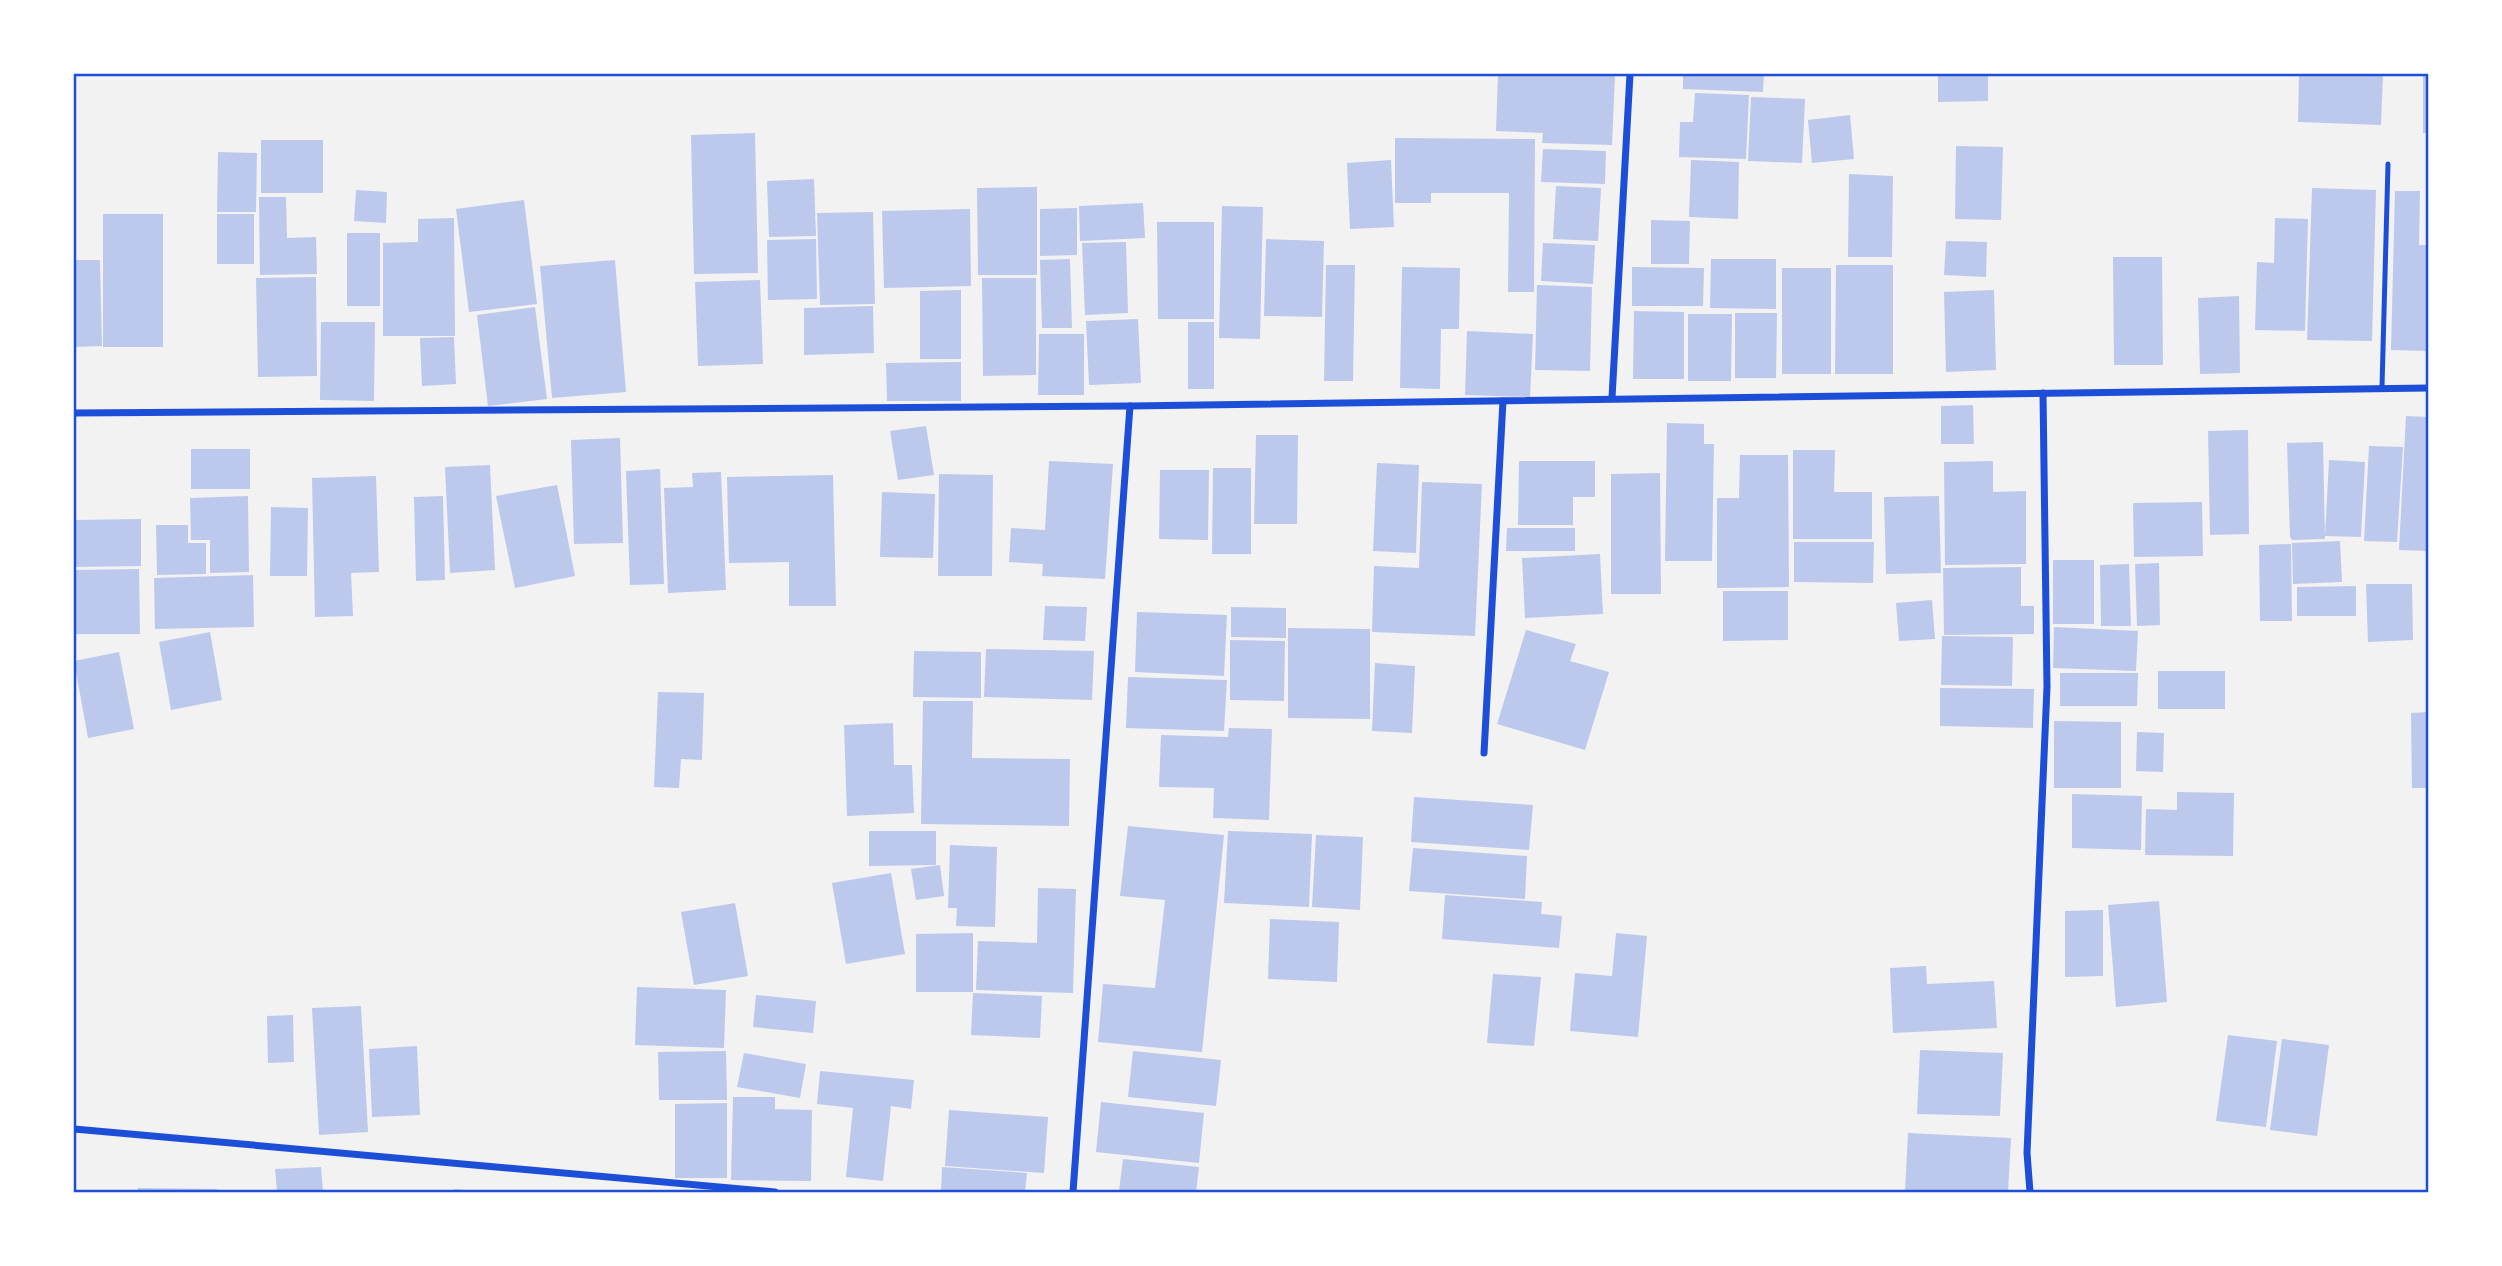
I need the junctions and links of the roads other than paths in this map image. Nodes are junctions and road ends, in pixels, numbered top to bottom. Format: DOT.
graph roads {
  1 [pos="1630,74"];
  2 [pos="2388,164"];
  3 [pos="2382,387"];
  4 [pos="2428,388"];
  5 [pos="2043,393"];
  6 [pos="1612,398"];
  7 [pos="1503,401"];
  8 [pos="1130,406"];
  9 [pos="74,414"];
  10 [pos="1484,753"];
  11 [pos="74,1129"];
  12 [pos="775,1192"];
  13 [pos="1073,1192"];
  14 [pos="2030,1192"];
  1 -- 6 [label="street"];
  2 -- 3 [label="lane"];
  3 -- 4 [label="street"];
  3 -- 5 [label="street"];
  5 -- 6 [label="street"];
  5 -- 14 [label="street"];
  6 -- 7 [label="street"];
  7 -- 8 [label="street"];
  7 -- 10 [label="street"];
  8 -- 9 [label="street"];
  8 -- 13 [label="street"];
  11 -- 12 [label="street"];
}
